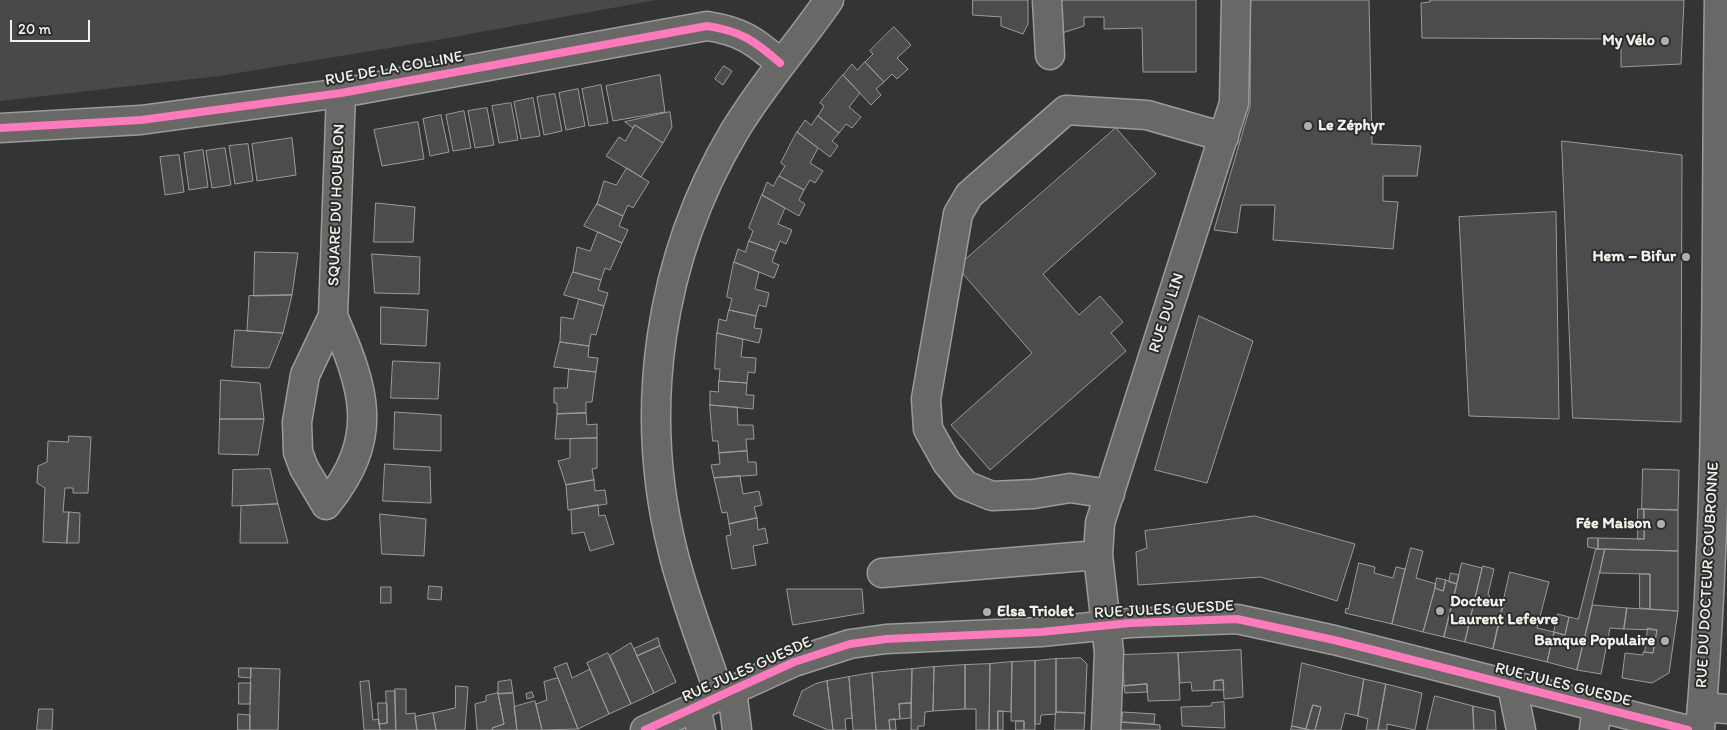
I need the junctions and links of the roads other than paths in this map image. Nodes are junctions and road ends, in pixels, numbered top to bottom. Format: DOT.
graph roads {
  1 [pos="830,0"];
  2 [pos="1046,0"];
  3 [pos="1236,0"];
  4 [pos="1719,0"];
  5 [pos="1050,55"];
  6 [pos="780,63"];
  7 [pos="341,93"];
  8 [pos="0,128"];
  9 [pos="1224,138"];
  10 [pos="333,316"];
  11 [pos="1110,494"];
  12 [pos="1098,554"];
  13 [pos="882,572"];
  14 [pos="1718,603"];
  15 [pos="1107,625"];
  16 [pos="1512,686"];
  17 [pos="712,706"];
  18 [pos="1595,719"];
  19 [pos="1704,719"];
  20 [pos="645,730"];
  21 [pos="738,730"];
  22 [pos="1106,730"];
  23 [pos="1521,730"];
  1 -- 6 [label="street"];
  2 -- 5 [label="street"];
  3 -- 9 [label="street, RUE DU LIN"];
  4 -- 14 [label="street, RUE DU DOCTEUR COUBRONNE"];
  6 -- 7 [label="street, RUE DE LA COLLINE"];
  6 -- 17 [label="street"];
  7 -- 8 [label="street, RUE DE LA COLLINE"];
  7 -- 10 [label="street, SQUARE DU HOUBLON"];
  9 -- 11 [label="street, RUE DU LIN"];
  9 -- 11 [label="street"];
  10 -- 10 [label="street, SQUARE DU HOUBLON"];
  11 -- 12 [label="street, RUE DU LIN"];
  12 -- 13 [label="street"];
  12 -- 15 [label="street, RUE DU LIN"];
  14 -- 19 [label="street, RUE DU DOCTEUR COUBRONNE"];
  15 -- 16 [label="street, RUE JULES GUESDE"];
  15 -- 17 [label="street, RUE JULES GUESDE"];
  15 -- 22 [label="street, RUE DU LIN"];
  16 -- 18 [label="street, RUE JULES GUESDE"];
  16 -- 23 [label="street, RUE JULES GUESDE"];
  17 -- 20 [label="street, RUE JULES GUESDE"];
  17 -- 21 [label="street"];
  18 -- 19 [label="street, RUE JULES GUESDE"];
}
